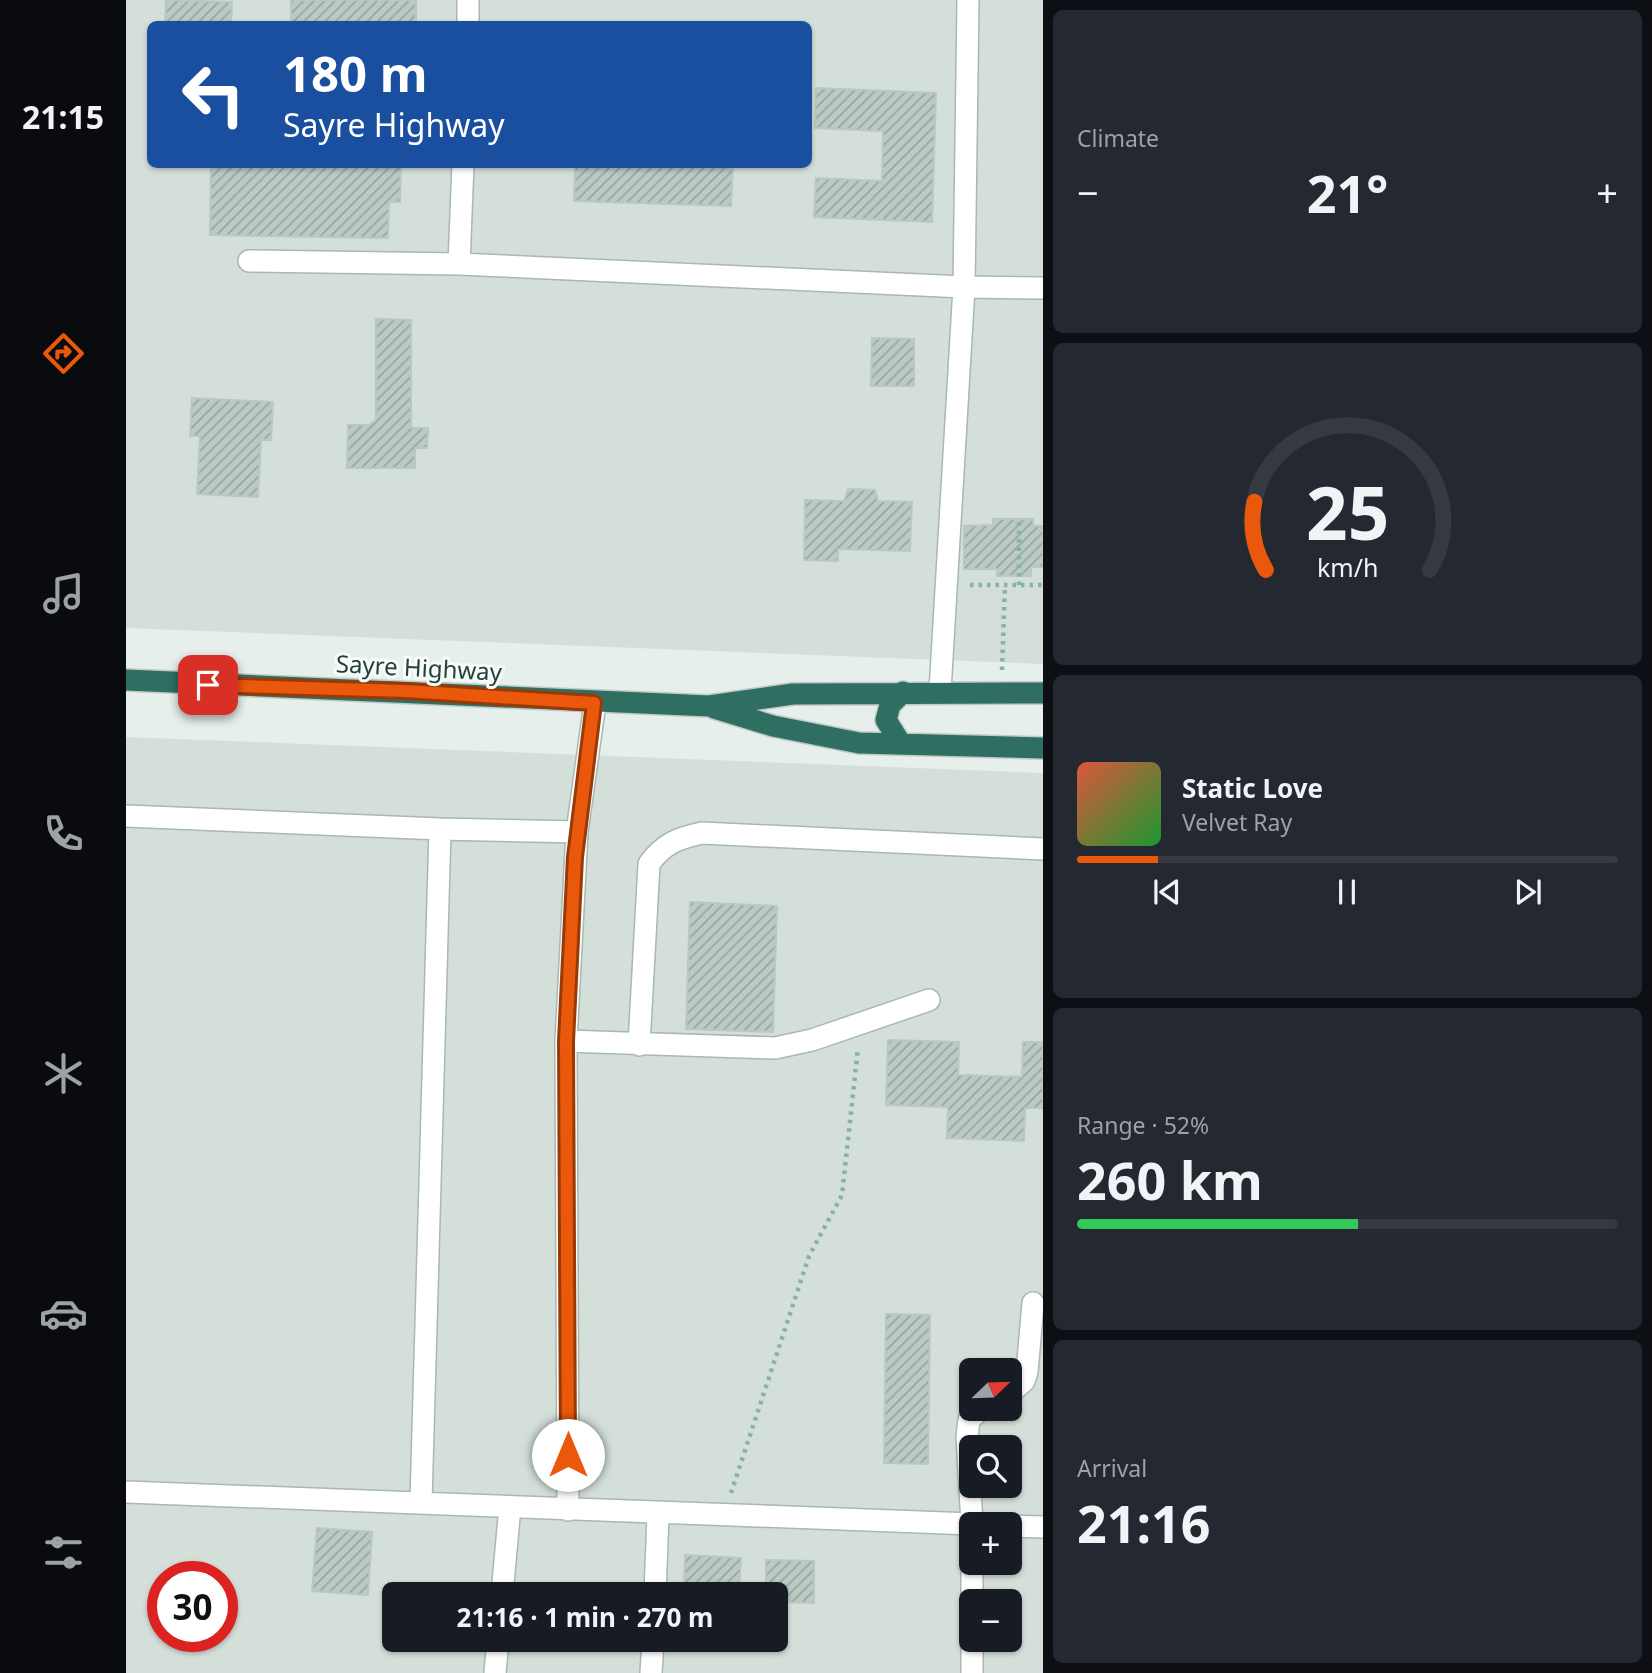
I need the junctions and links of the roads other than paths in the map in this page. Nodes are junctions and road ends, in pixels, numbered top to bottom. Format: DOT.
graph roads {
  1 [pos="468,0"];
  2 [pos="968,0"];
  3 [pos="468,21"];
  4 [pos="463,168"];
  5 [pos="248,261"];
  6 [pos="459,264"];
  7 [pos="964,287"];
  8 [pos="1043,288"];
  9 [pos="126,680"];
  10 [pos="940,691"];
  11 [pos="903,692"];
  12 [pos="1043,693"];
  13 [pos="594,703"];
  14 [pos="709,706"];
  15 [pos="901,744"];
  16 [pos="1043,748"];
  17 [pos="126,816"];
  18 [pos="440,830"];
  19 [pos="577,832"];
  20 [pos="1043,849"];
  21 [pos="929,1000"];
  22 [pos="566,1041"];
  23 [pos="639,1045"];
  24 [pos="1033,1303"];
  25 [pos="1022,1383"];
  26 [pos="970,1421"];
  27 [pos="126,1492"];
  28 [pos="421,1502"];
  29 [pos="510,1507"];
  30 [pos="568,1510"];
  31 [pos="971,1512"];
  32 [pos="658,1515"];
  33 [pos="959,1523"];
  34 [pos="1022,1526"];
  35 [pos="1043,1527"];
  36 [pos="503,1582"];
  37 [pos="655,1582"];
  38 [pos="497,1652"];
  39 [pos="652,1652"];
  40 [pos="972,1652"];
  41 [pos="495,1673"];
  42 [pos="651,1673"];
  43 [pos="972,1673"];
  1 -- 3 [label="street"];
  2 -- 7 [label="street"];
  4 -- 6 [label="street"];
  5 -- 6 [label="street"];
  6 -- 7 [label="street"];
  7 -- 8 [label="street"];
  7 -- 10 [label="street"];
  9 -- 13 [label="highway, Sayre Highway"];
  10 -- 11 [label="highway, Sayre Highway"];
  10 -- 12 [label="highway, Sayre Highway"];
  11 -- 14 [label="highway, Sayre Highway"];
  11 -- 15 [label="highway"];
  13 -- 14 [label="highway, Sayre Highway"];
  13 -- 19 [label="street"];
  14 -- 15 [label="highway, Sayre Highway"];
  15 -- 16 [label="highway, Sayre Highway"];
  17 -- 18 [label="street"];
  18 -- 19 [label="street"];
  18 -- 28 [label="street"];
  19 -- 22 [label="street"];
  20 -- 23 [label="street"];
  21 -- 23 [label="street"];
  22 -- 23 [label="street"];
  22 -- 30 [label="street"];
  24 -- 25 [label="street"];
  26 -- 31 [label="street"];
  27 -- 28 [label="street"];
  28 -- 29 [label="street"];
  29 -- 30 [label="street"];
  29 -- 36 [label="street"];
  30 -- 32 [label="street"];
  32 -- 33 [label="street"];
  32 -- 37 [label="street"];
  34 -- 35 [label="street"];
  38 -- 41 [label="street"];
  39 -- 42 [label="street"];
  40 -- 43 [label="street"];
}
